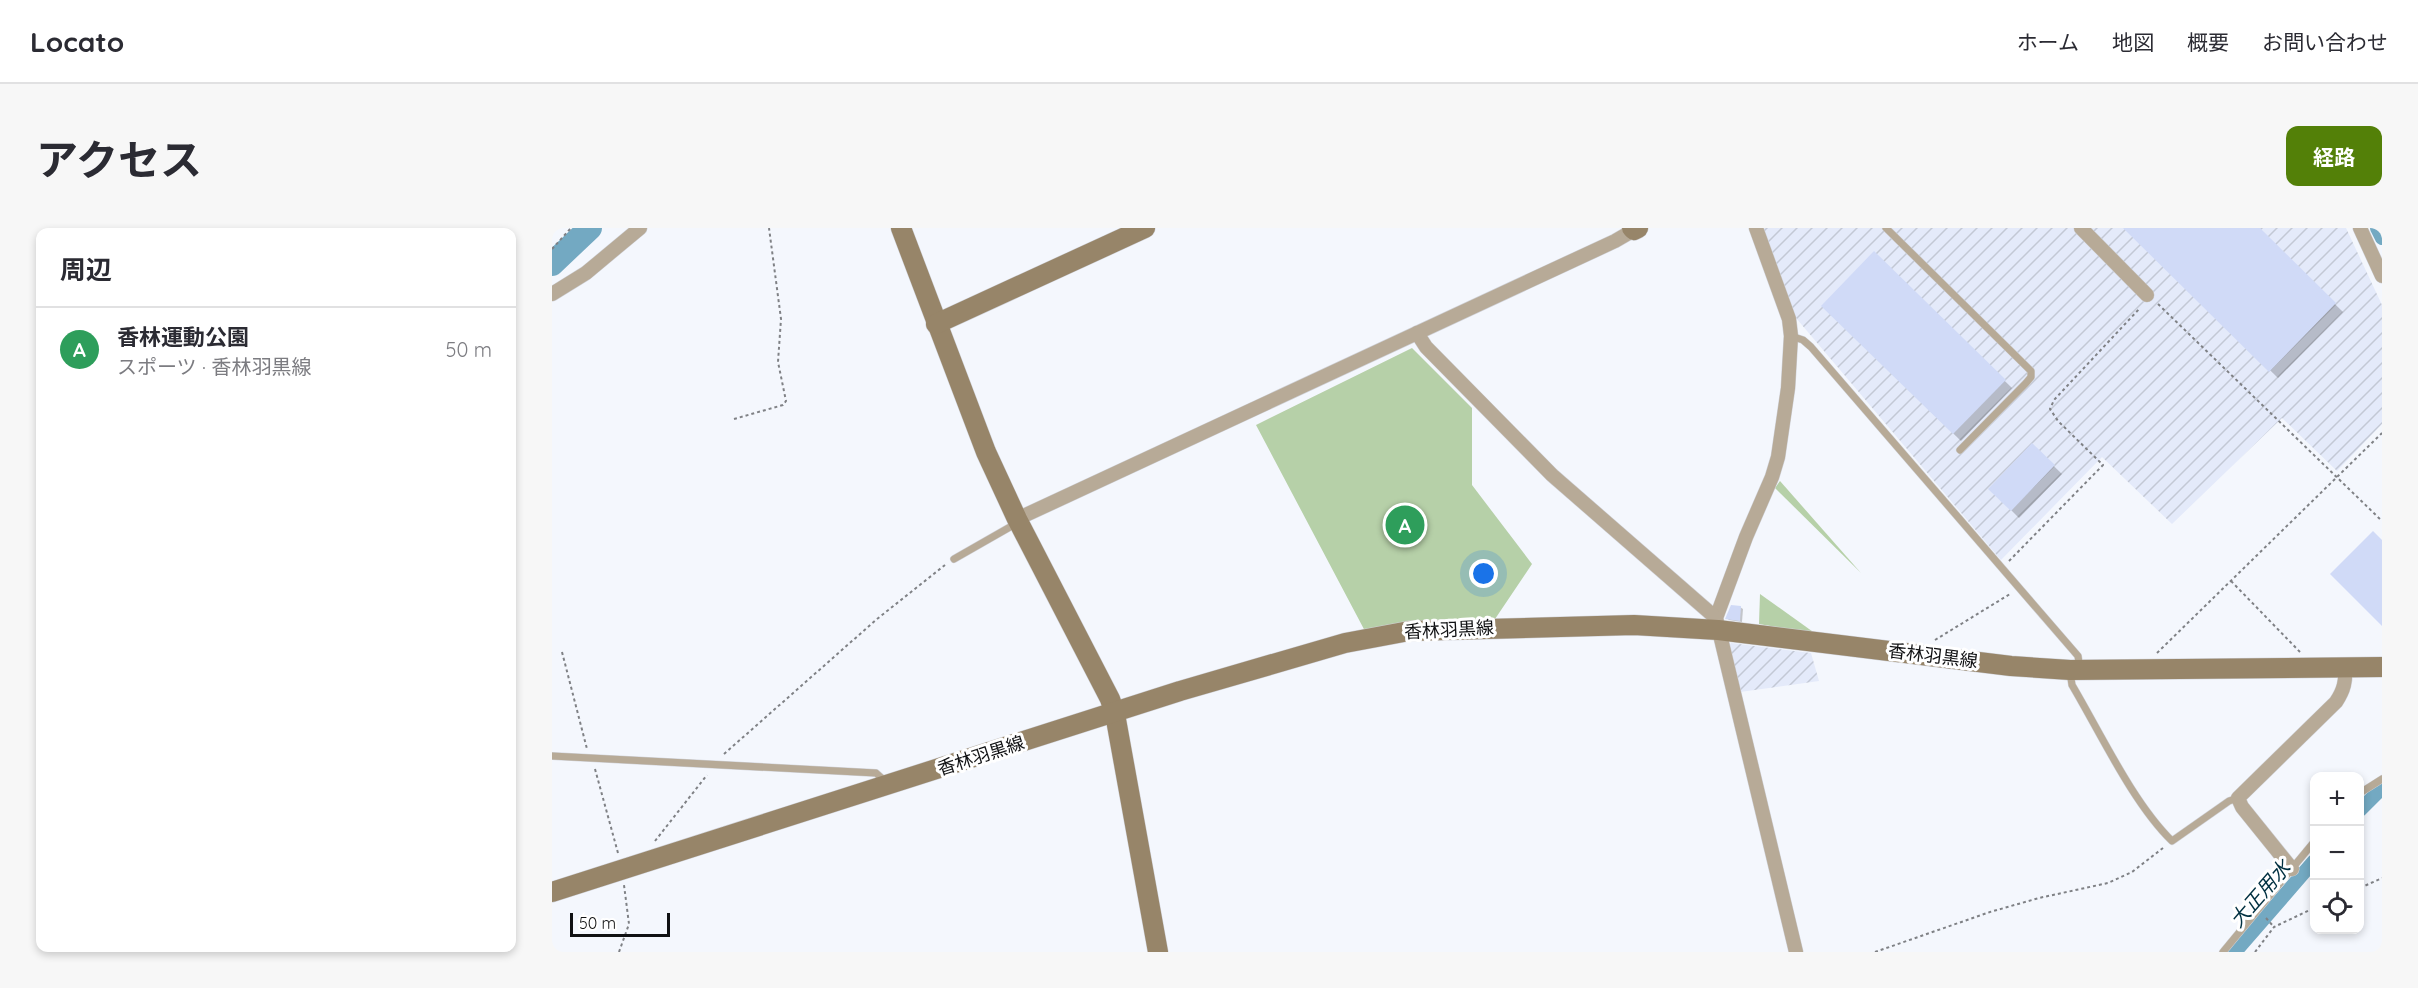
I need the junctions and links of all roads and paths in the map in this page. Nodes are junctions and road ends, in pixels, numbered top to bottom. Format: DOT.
graph roads {
  1 [pos="571,228"];
  2 [pos="640,228"];
  3 [pos="769,228"];
  4 [pos="901,228"];
  5 [pos="1145,228"];
  6 [pos="1756,228"];
  7 [pos="1886,228"];
  8 [pos="2081,228"];
  9 [pos="2360,228"];
  10 [pos="1635,229"];
  11 [pos="552,249"];
  12 [pos="2382,276"];
  13 [pos="552,294"];
  14 [pos="2147,294"];
  15 [pos="936,324"];
  16 [pos="1417,333"];
  17 [pos="1791,336"];
  18 [pos="734,419"];
  19 [pos="2382,433"];
  20 [pos="1960,450"];
  21 [pos="2338,477"];
  22 [pos="1018,520"];
  23 [pos="2382,521"];
  24 [pos="954,559"];
  25 [pos="2002,569"];
  26 [pos="2231,581"];
  27 [pos="2018,587"];
  28 [pos="1717,624"];
  29 [pos="562,652"];
  30 [pos="1924,656"];
  31 [pos="2345,667"];
  32 [pos="2382,667"];
  33 [pos="2303,668"];
  34 [pos="2075,670"];
  35 [pos="2153,670"];
  36 [pos="1115,714"];
  37 [pos="552,756"];
  38 [pos="589,758"];
  39 [pos="715,764"];
  40 [pos="2382,779"];
  41 [pos="889,785"];
  42 [pos="2364,790"];
  43 [pos="2238,798"];
  44 [pos="2172,842"];
  45 [pos="2310,847"];
  46 [pos="641,864"];
  47 [pos="2292,869"];
  48 [pos="2382,878"];
  49 [pos="2364,886"];
  50 [pos="552,892"];
  51 [pos="2310,910"];
  52 [pos="2266,918"];
  53 [pos="2274,926"];
  54 [pos="1158,952"];
  55 [pos="1796,952"];
  56 [pos="1875,952"];
  57 [pos="2223,952"];
  58 [pos="2255,952"];
  1 -- 11 [label="path"];
  2 -- 13 [label="street"];
  3 -- 18 [label="path"];
  4 -- 15 [label="main road"];
  5 -- 15 [label="main road"];
  6 -- 17 [label="street"];
  7 -- 20 [label="lane"];
  8 -- 14 [label="street"];
  9 -- 12 [label="street"];
  10 -- 16 [label="street"];
  14 -- 21 [label="path"];
  14 -- 25 [label="path"];
  15 -- 22 [label="main road"];
  16 -- 22 [label="street"];
  16 -- 28 [label="street"];
  17 -- 25 [label="lane"];
  17 -- 28 [label="street"];
  19 -- 21 [label="path"];
  21 -- 23 [label="path"];
  21 -- 26 [label="path"];
  22 -- 24 [label="lane"];
  22 -- 36 [label="main road"];
  24 -- 39 [label="path"];
  25 -- 27 [label="lane"];
  26 -- 33 [label="path"];
  26 -- 35 [label="path"];
  27 -- 30 [label="path"];
  27 -- 34 [label="lane"];
  28 -- 30 [label="main road, 香林羽黒線"];
  28 -- 36 [label="main road, 香林羽黒線"];
  28 -- 55 [label="street"];
  29 -- 38 [label="path"];
  30 -- 34 [label="main road, 香林羽黒線"];
  31 -- 32 [label="main road, 香林羽黒線"];
  31 -- 33 [label="main road, 香林羽黒線"];
  31 -- 43 [label="street"];
  33 -- 35 [label="main road, 香林羽黒線"];
  34 -- 35 [label="main road, 香林羽黒線"];
  34 -- 44 [label="lane"];
  36 -- 41 [label="main road, 香林羽黒線"];
  36 -- 54 [label="main road"];
  37 -- 38 [label="lane"];
  38 -- 39 [label="lane"];
  39 -- 41 [label="lane"];
  39 -- 46 [label="path"];
  40 -- 42 [label="lane"];
  41 -- 46 [label="main road, 香林羽黒線"];
  43 -- 44 [label="lane"];
  43 -- 47 [label="street"];
  44 -- 56 [label="path"];
  45 -- 47 [label="lane"];
  46 -- 50 [label="main road, 香林羽黒線"];
  47 -- 57 [label="lane"];
  48 -- 49 [label="path"];
  51 -- 53 [label="path"];
  52 -- 53 [label="path"];
  53 -- 58 [label="path"];
}
